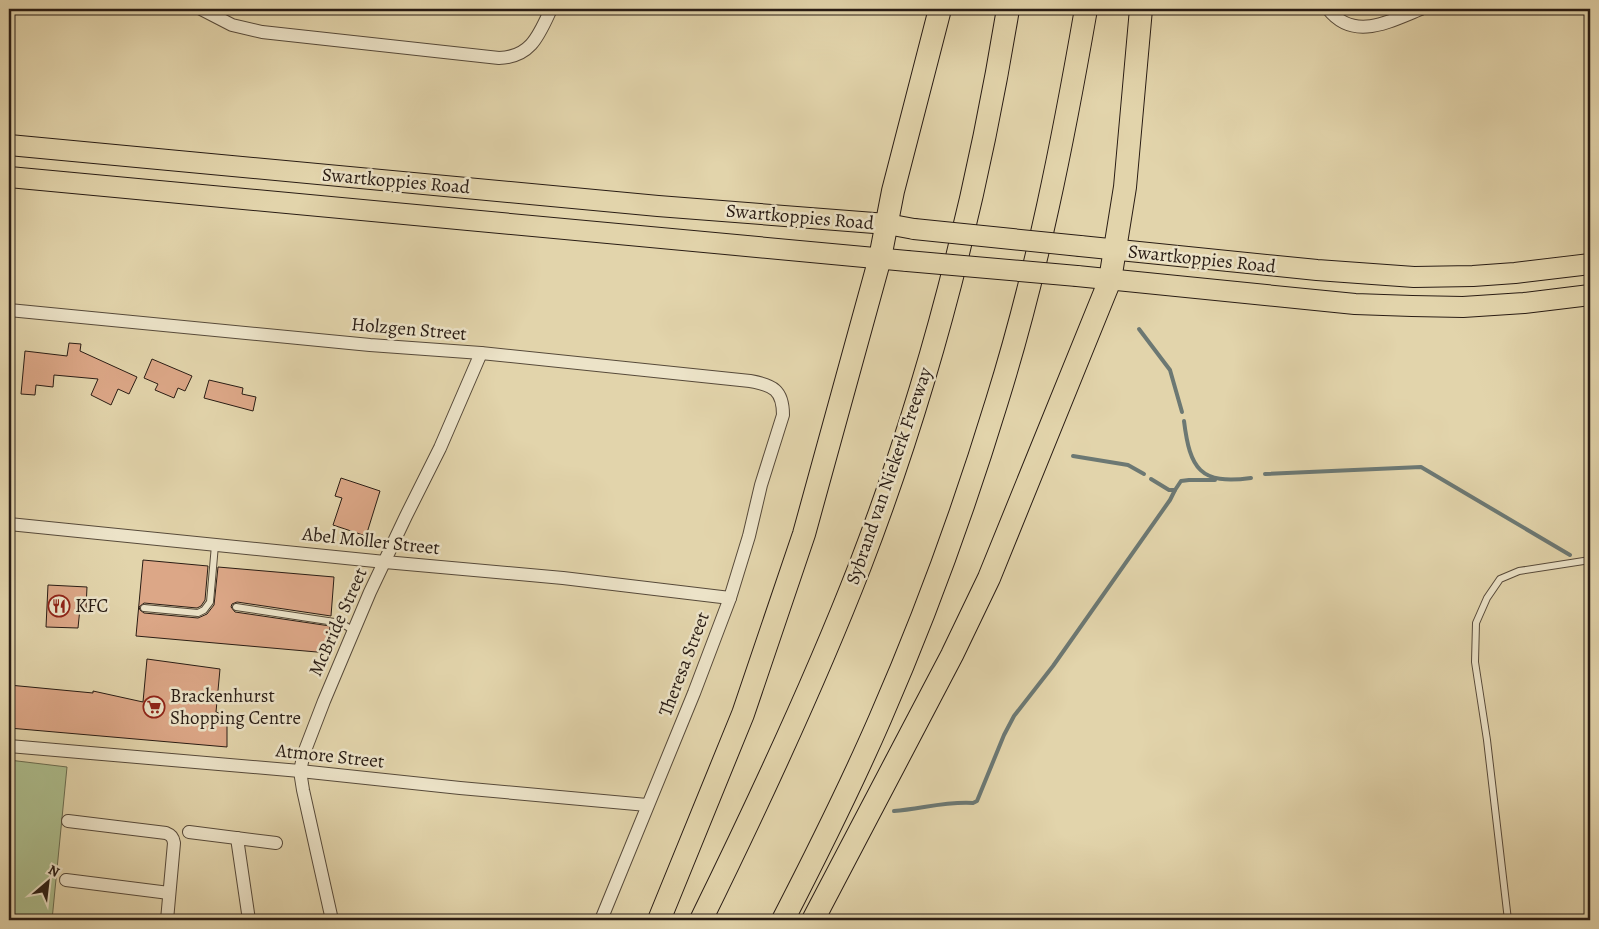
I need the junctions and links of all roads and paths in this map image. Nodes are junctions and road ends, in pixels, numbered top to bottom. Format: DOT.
graph roads {
  1 [pos="201,9"];
  2 [pos="551,9"];
  3 [pos="940,9"];
  4 [pos="1008,9"];
  5 [pos="1086,9"];
  6 [pos="1140,9"];
  7 [pos="1328,9"];
  8 [pos="1420,9"];
  9 [pos="9,145"];
  10 [pos="9,177"];
  11 [pos="887,224"];
  12 [pos="1115,250"];
  13 [pos="880,258"];
  14 [pos="1590,264"];
  15 [pos="1110,280"];
  16 [pos="1590,295"];
  17 [pos="9,310"];
  18 [pos="481,353"];
  19 [pos="783,416"];
  20 [pos="9,524"];
  21 [pos="215,544"];
  22 [pos="1590,560"];
  23 [pos="385,562"];
  24 [pos="730,598"];
  25 [pos="236,607"];
  26 [pos="144,608"];
  27 [pos="354,631"];
  28 [pos="9,746"];
  29 [pos="300,771"];
  30 [pos="647,804"];
  31 [pos="68,821"];
  32 [pos="190,832"];
  33 [pos="237,838"];
  34 [pos="276,843"];
  35 [pos="66,880"];
  36 [pos="169,893"];
  37 [pos="167,920"];
  38 [pos="249,920"];
  39 [pos="332,920"];
  40 [pos="601,920"];
  41 [pos="659,920"];
  42 [pos="700,920"];
  43 [pos="783,920"];
  44 [pos="813,920"];
  45 [pos="1508,920"];
  1 -- 2 [label="street"];
  3 -- 11 [label="highway"];
  4 -- 42 [label="highway, Sybrand van Niekerk Freeway"];
  5 -- 43 [label="highway"];
  6 -- 12 [label="highway"];
  7 -- 8 [label="street"];
  9 -- 11 [label="main road, Swartkoppies Road"];
  10 -- 13 [label="main road, Swartkoppies Road"];
  11 -- 12 [label="main road, Swartkoppies Road, bridge"];
  11 -- 13 [label="highway"];
  12 -- 14 [label="main road, Swartkoppies Road"];
  12 -- 15 [label="highway"];
  13 -- 15 [label="main road, Swartkoppies Road, bridge"];
  13 -- 41 [label="highway"];
  15 -- 16 [label="main road, Swartkoppies Road"];
  15 -- 44 [label="highway"];
  17 -- 18 [label="street, Holzgen Street"];
  18 -- 19 [label="street, Holzgen Street"];
  18 -- 23 [label="street, McBride Street"];
  19 -- 24 [label="street, Theresa Street"];
  20 -- 21 [label="street, Abel Moller Street"];
  21 -- 23 [label="street, Abel Moller Street"];
  21 -- 26 [label="lane"];
  22 -- 45 [label="lane"];
  23 -- 24 [label="street, Abel Moller Street"];
  23 -- 27 [label="street, McBride Street"];
  24 -- 30 [label="street, Theresa Street"];
  25 -- 27 [label="lane"];
  27 -- 29 [label="street, McBride Street"];
  28 -- 29 [label="street, Atmore Street"];
  29 -- 30 [label="street, Atmore Street"];
  29 -- 39 [label="street, McBride Street"];
  30 -- 40 [label="street, Theresa Street"];
  31 -- 36 [label="street"];
  32 -- 33 [label="street"];
  33 -- 34 [label="street"];
  33 -- 38 [label="street"];
  35 -- 36 [label="street"];
  36 -- 37 [label="street"];
}
